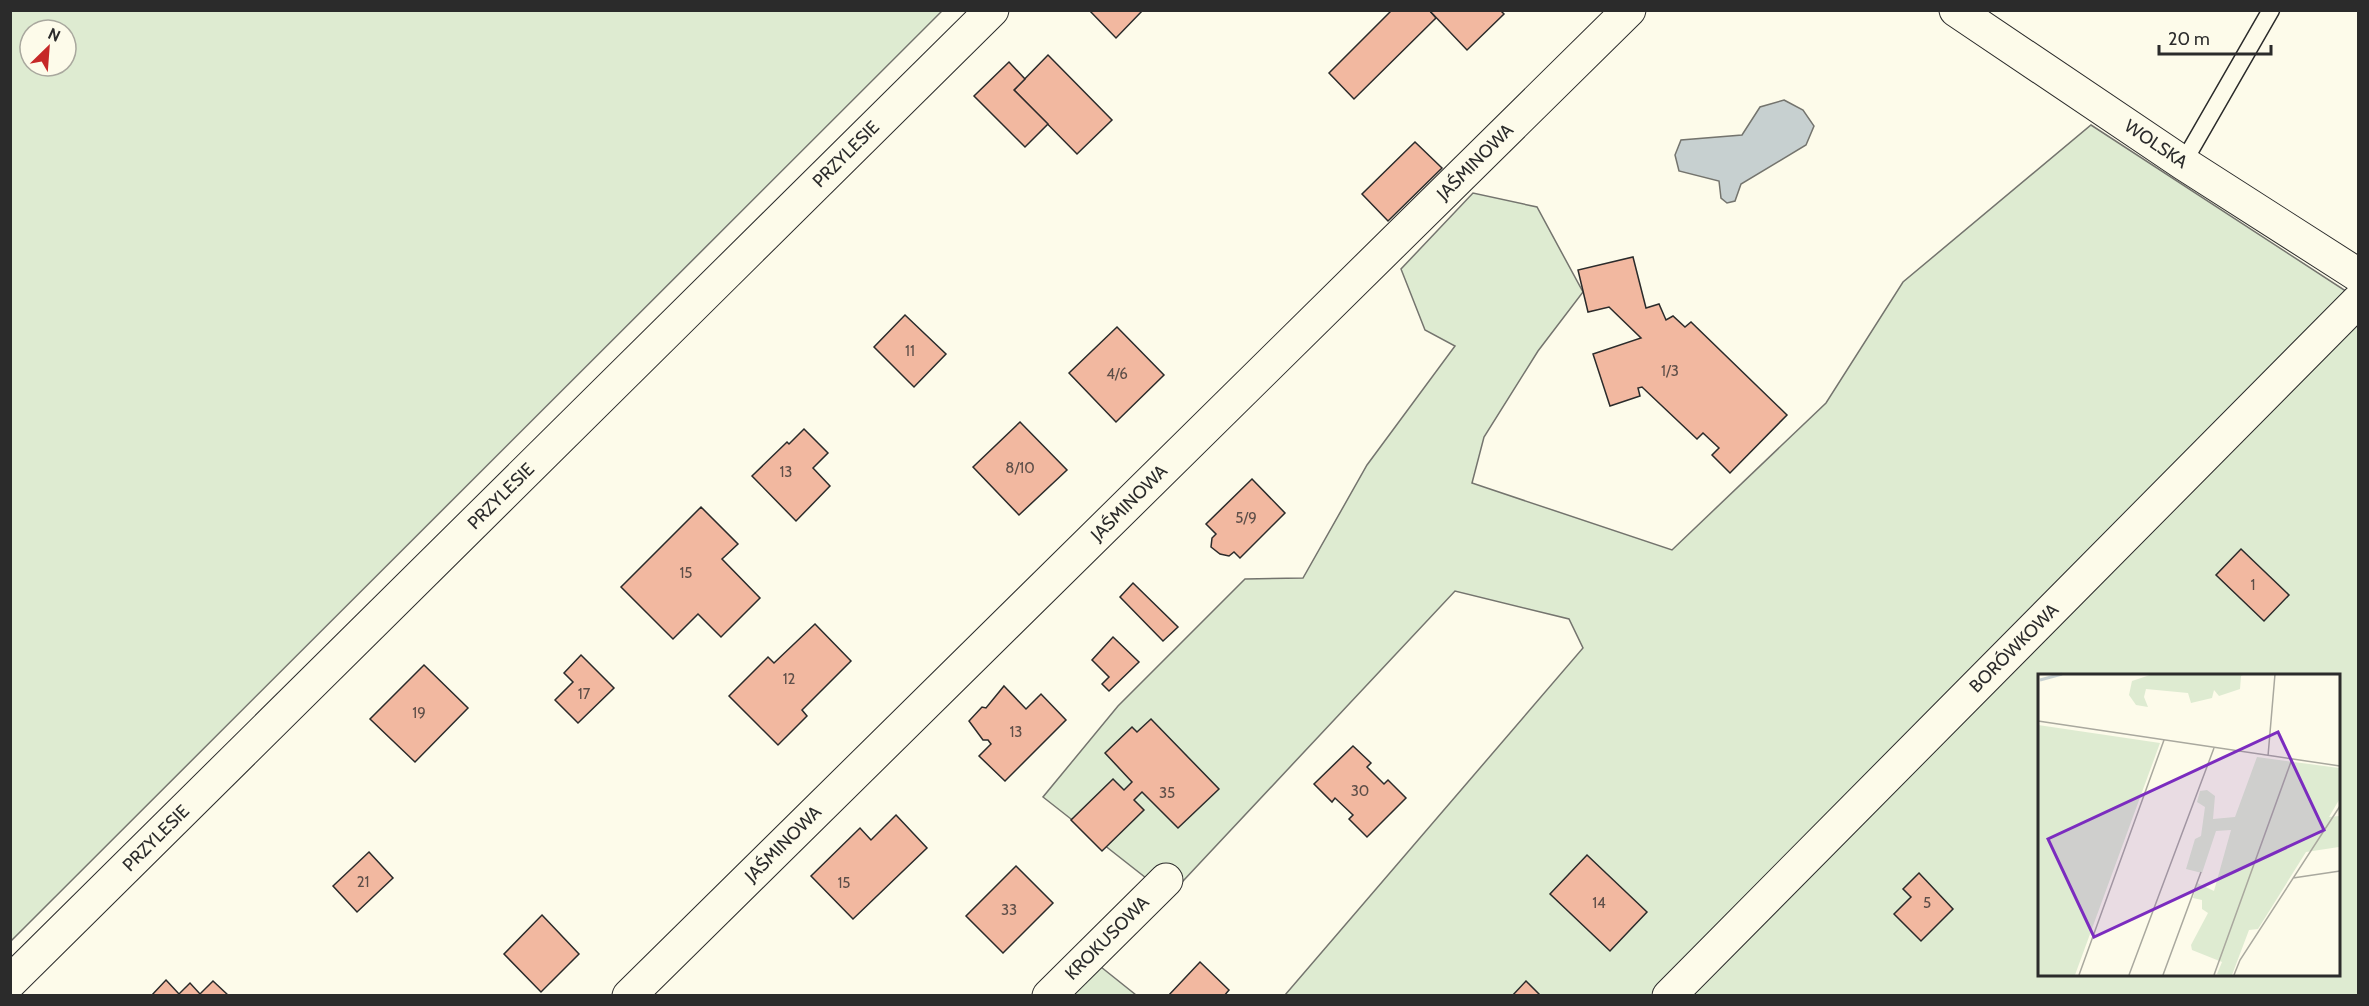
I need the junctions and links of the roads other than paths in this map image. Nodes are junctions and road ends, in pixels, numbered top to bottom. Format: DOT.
graph roads {
  1 [pos="992,10"];
  2 [pos="1629,10"];
  3 [pos="1956,10"];
  4 [pos="2271,10"];
  5 [pos="2183,163"];
  6 [pos="2358,275"];
  7 [pos="2358,301"];
  8 [pos="1166,880"];
  9 [pos="10,982"];
  10 [pos="629,996"];
  11 [pos="1049,996"];
  12 [pos="1670,996"];
  1 -- 9 [label="street, PRZYLESIE"];
  2 -- 10 [label="street, JAŚMINOWA"];
  3 -- 5 [label="street, WOLSKA"];
  4 -- 5 [label="lane"];
  5 -- 6 [label="street, WOLSKA"];
  7 -- 12 [label="street, BORÓWKOWA"];
  8 -- 11 [label="street, KROKUSOWA"];
}
